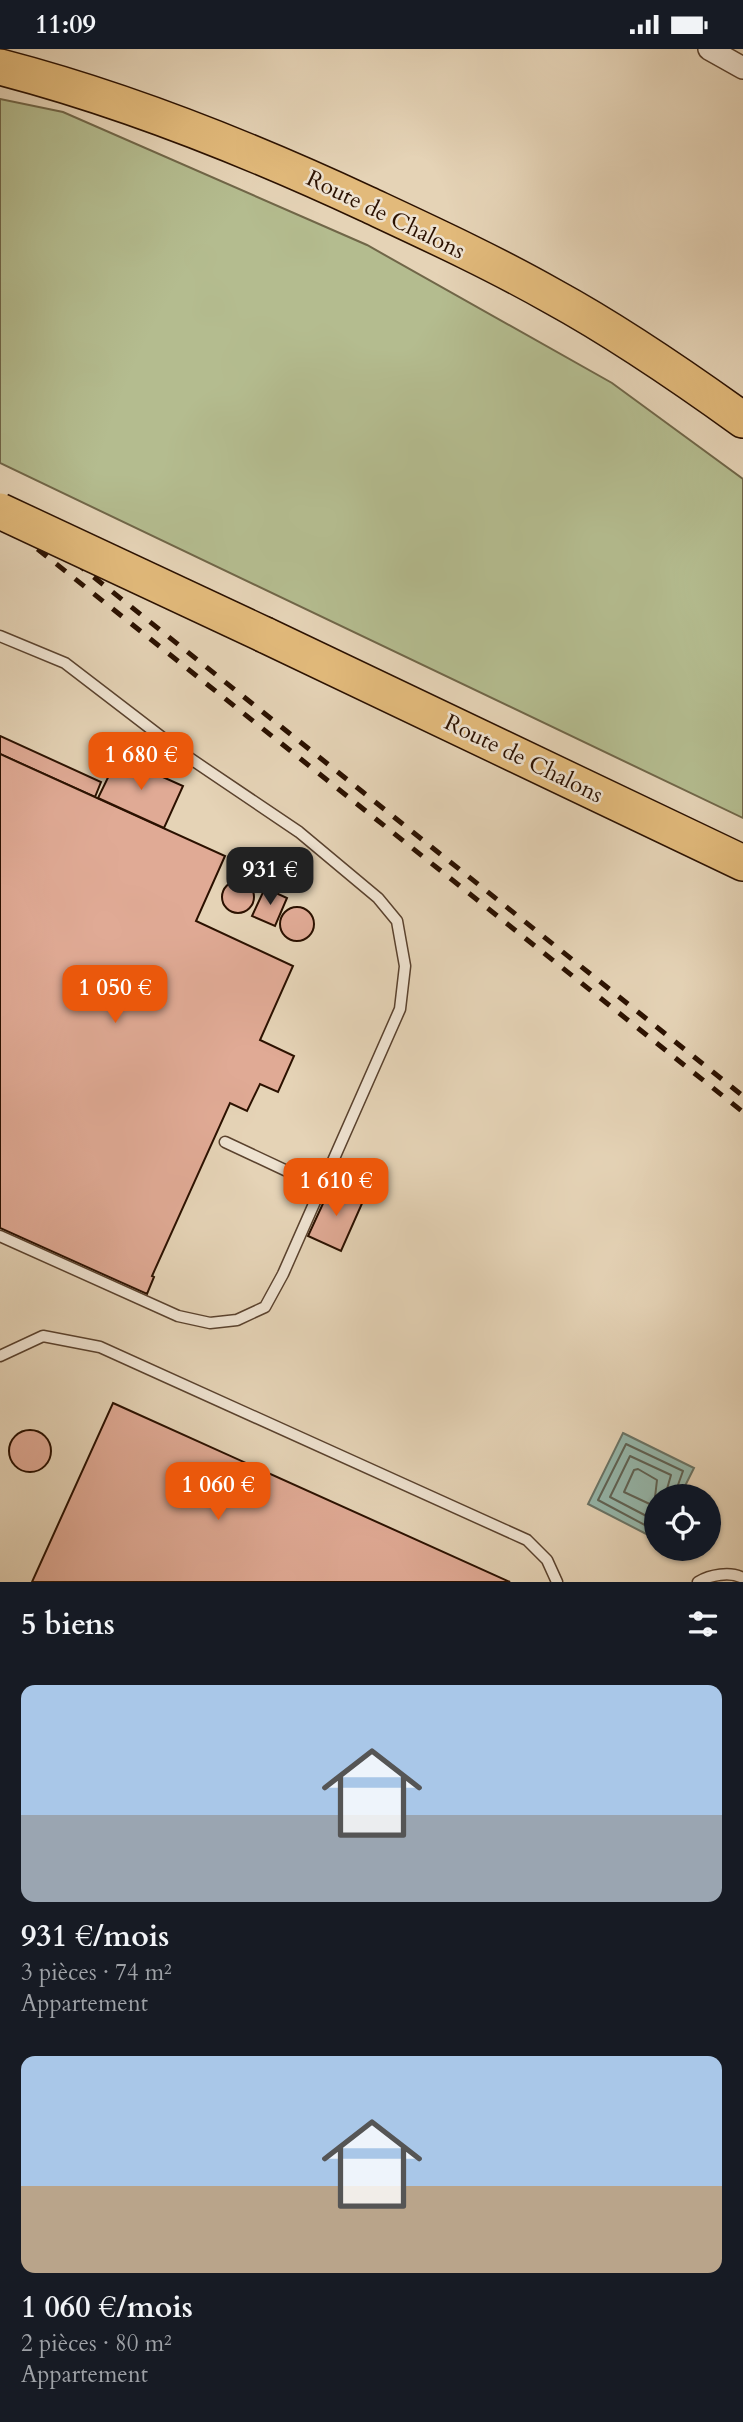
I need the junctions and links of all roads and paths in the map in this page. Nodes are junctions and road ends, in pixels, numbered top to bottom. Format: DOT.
graph roads {
  1 [pos="709,49"];
  2 [pos="0,67"];
  3 [pos="743,68"];
  4 [pos="743,420"];
  5 [pos="0,511"];
  6 [pos="0,636"];
  7 [pos="743,863"];
  8 [pos="225,1142"];
  9 [pos="321,1187"];
  10 [pos="0,1236"];
  11 [pos="0,1356"];
  12 [pos="743,1578"];
  13 [pos="556,1582"];
  14 [pos="698,1582"];
  1 -- 3 [label="street"];
  2 -- 4 [label="main road, Route de Chalons"];
  5 -- 7 [label="main road, Route de Chalons, bridge"];
  6 -- 9 [label="lane"];
  8 -- 9 [label="lane"];
  9 -- 10 [label="lane"];
  11 -- 13 [label="lane"];
  12 -- 14 [label="lane"];
}
